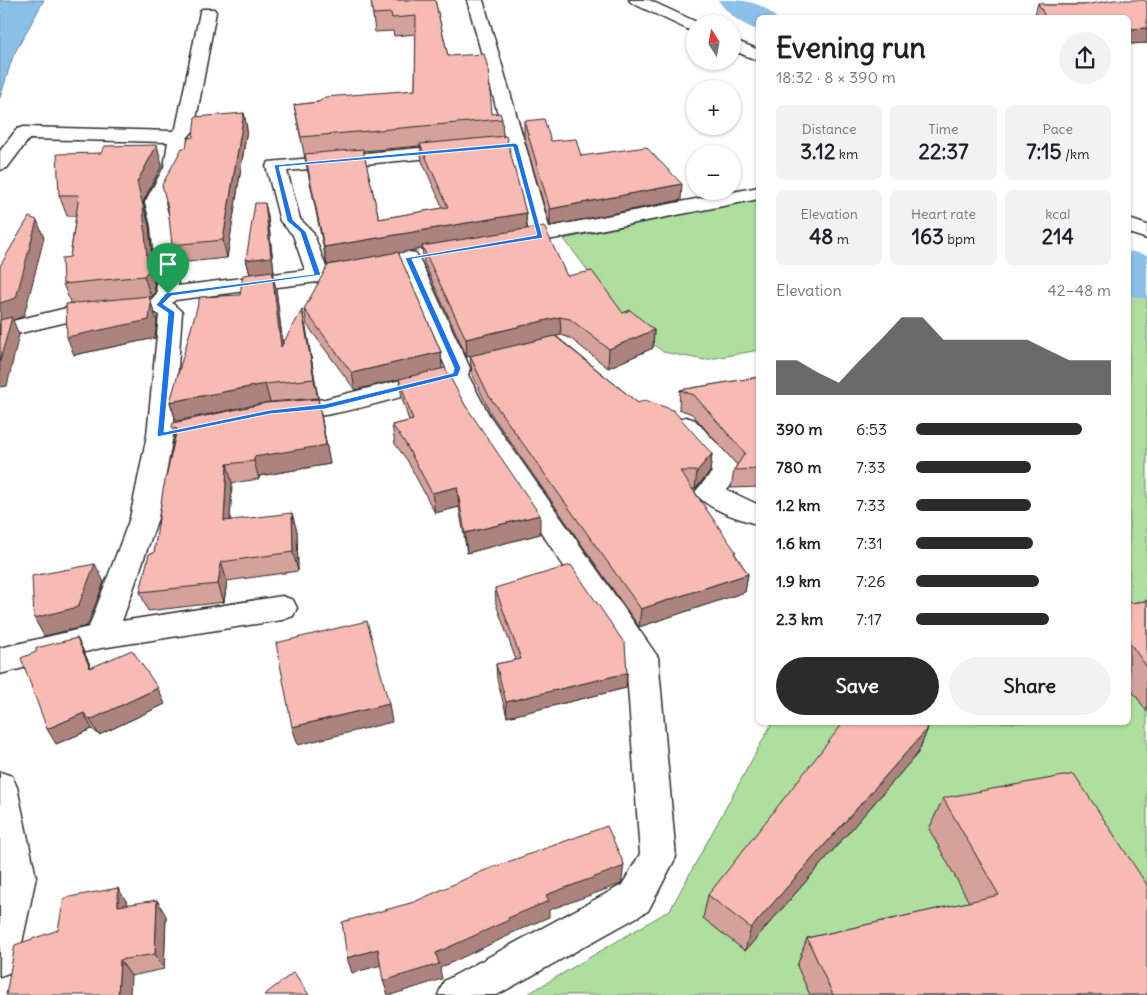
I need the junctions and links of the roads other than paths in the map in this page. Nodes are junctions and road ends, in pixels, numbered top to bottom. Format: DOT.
graph roads {
  1 [pos="475,0"];
  2 [pos="637,0"];
  3 [pos="208,12"];
  4 [pos="686,23"];
  5 [pos="741,48"];
  6 [pos="756,55"];
  7 [pos="178,137"];
  8 [pos="515,145"];
  9 [pos="0,164"];
  10 [pos="756,194"];
  11 [pos="1131,226"];
  12 [pos="1147,233"];
  13 [pos="541,236"];
  14 [pos="493,244"];
  15 [pos="318,275"];
  16 [pos="164,299"];
  17 [pos="0,331"];
  18 [pos="463,369"];
  19 [pos="261,414"];
  20 [pos="669,416"];
  21 [pos="188,430"];
  22 [pos="160,435"];
  23 [pos="756,514"];
  24 [pos="282,608"];
  25 [pos="101,636"];
  26 [pos="0,662"];
  27 [pos="0,787"];
  28 [pos="0,957"];
  29 [pos="458,995"];
  1 -- 8 [label="street"];
  2 -- 4 [label="street"];
  3 -- 7 [label="street"];
  5 -- 6 [label="street"];
  7 -- 9 [label="street"];
  7 -- 16 [label="street"];
  8 -- 13 [label="street"];
  8 -- 15 [label="street"];
  10 -- 13 [label="street"];
  11 -- 12 [label="street"];
  13 -- 14 [label="street"];
  15 -- 16 [label="street"];
  15 -- 18 [label="street"];
  16 -- 17 [label="street"];
  16 -- 22 [label="street"];
  18 -- 19 [label="street"];
  18 -- 29 [label="street"];
  20 -- 23 [label="street"];
  21 -- 22 [label="street"];
  22 -- 25 [label="street"];
  24 -- 25 [label="street"];
  25 -- 26 [label="street"];
  27 -- 28 [label="street"];
}
